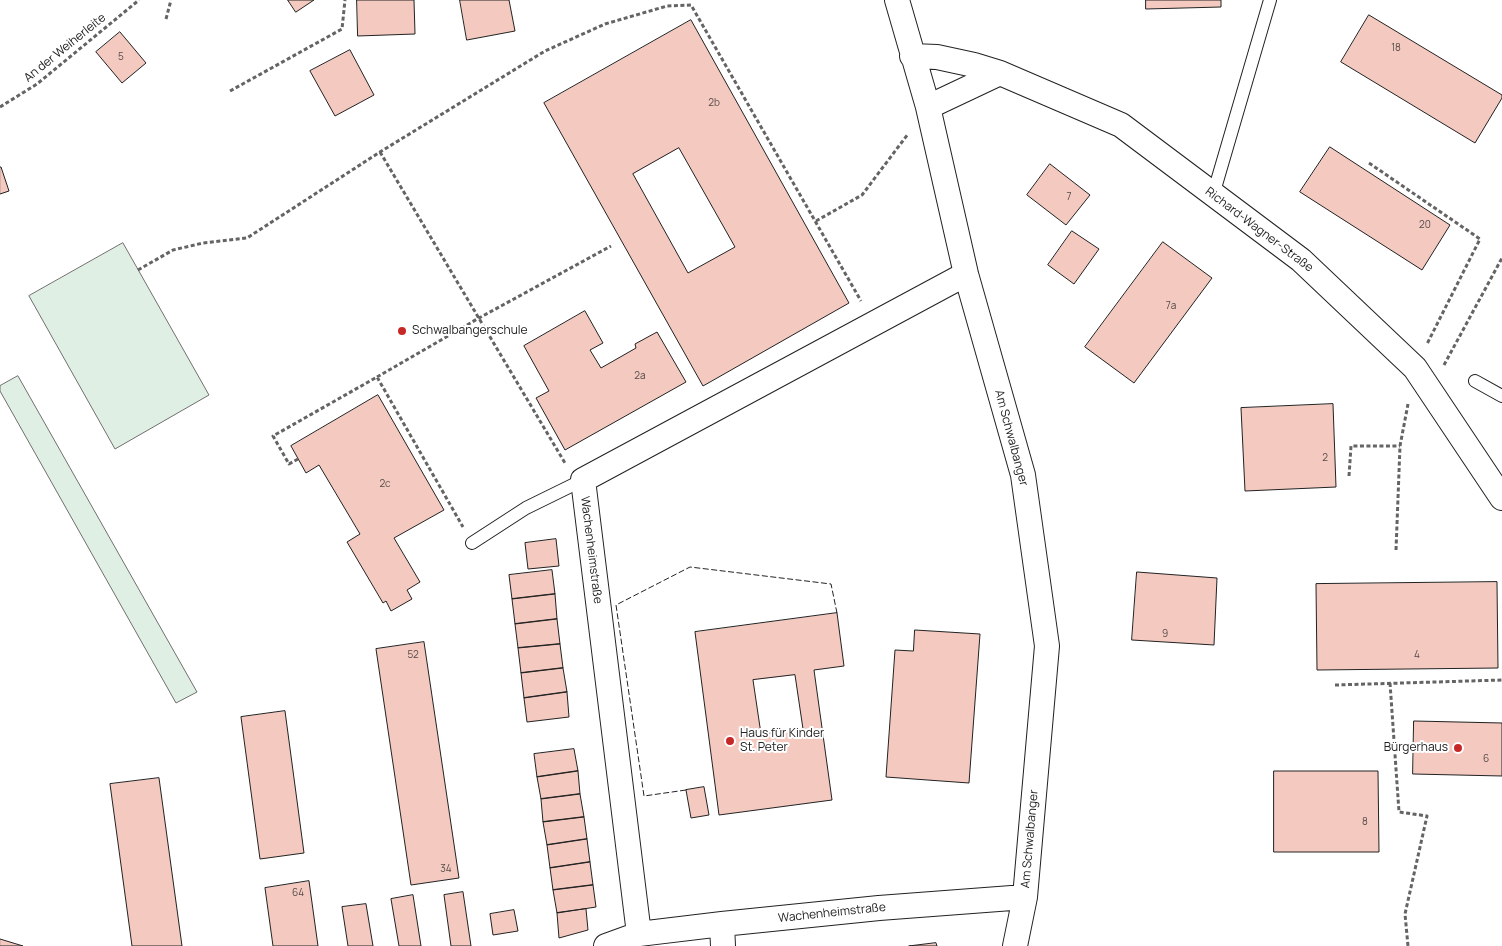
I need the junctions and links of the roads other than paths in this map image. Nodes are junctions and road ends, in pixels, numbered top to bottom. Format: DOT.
graph roads {
  1 [pos="897,0"];
  2 [pos="1270,0"];
  3 [pos="912,56"];
  4 [pos="1000,65"];
  5 [pos="928,107"];
  6 [pos="1213,194"];
  7 [pos="966,274"];
  8 [pos="1474,381"];
  9 [pos="1502,396"];
  10 [pos="583,480"];
  11 [pos="1502,498"];
  12 [pos="472,543"];
  13 [pos="1025,897"];
  14 [pos="639,934"];
  15 [pos="723,935"];
  16 [pos="606,946"];
  17 [pos="1015,946"];
  1 -- 3 [label="street, Am Schwalbanger"];
  2 -- 6 [label="lane"];
  3 -- 4 [label="street, Richard-Wagner-Straße"];
  3 -- 5 [label="street, Am Schwalbanger"];
  4 -- 5 [label="street"];
  4 -- 6 [label="street, Richard-Wagner-Straße"];
  5 -- 7 [label="street, Am Schwalbanger"];
  6 -- 11 [label="street, Richard-Wagner-Straße"];
  7 -- 10 [label="street, Wachenheimstraße"];
  7 -- 13 [label="street, Am Schwalbanger"];
  8 -- 9 [label="lane"];
  10 -- 12 [label="lane"];
  10 -- 14 [label="street, Wachenheimstraße"];
  13 -- 15 [label="street, Wachenheimstraße"];
  13 -- 17 [label="street, Am Schwalbanger"];
  14 -- 15 [label="street, Wachenheimstraße"];
  14 -- 16 [label="street, Wachenheimstraße"];
}
